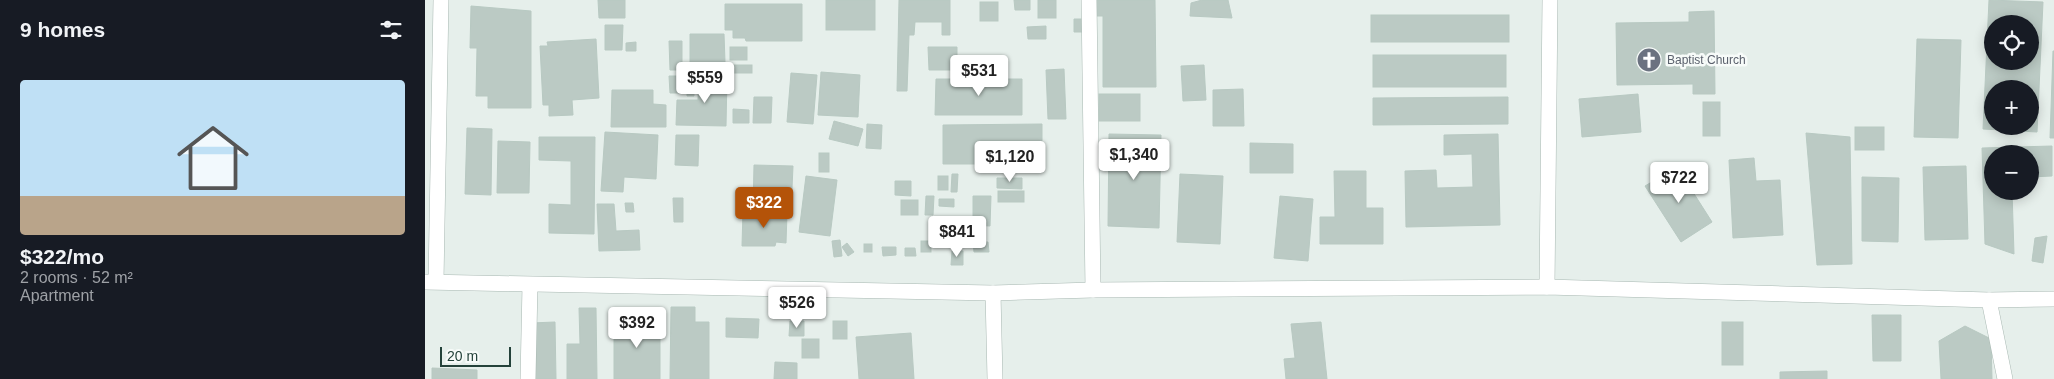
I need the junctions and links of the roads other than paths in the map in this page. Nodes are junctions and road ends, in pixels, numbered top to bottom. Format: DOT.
graph roads {
  1 [pos="441,0"];
  2 [pos="1089,0"];
  3 [pos="1550,0"];
  4 [pos="431,282"];
  5 [pos="530,285"];
  6 [pos="1547,287"];
  7 [pos="1093,290"];
  8 [pos="993,293"];
  9 [pos="2054,299"];
  10 [pos="1989,300"];
  11 [pos="527,379"];
  12 [pos="995,379"];
  13 [pos="2005,379"];
  1 -- 4 [label="street"];
  2 -- 7 [label="street"];
  3 -- 6 [label="street"];
  4 -- 5 [label="street"];
  5 -- 8 [label="street"];
  5 -- 11 [label="street"];
  6 -- 7 [label="street"];
  6 -- 10 [label="street"];
  7 -- 8 [label="street"];
  8 -- 12 [label="street"];
  9 -- 10 [label="street"];
  10 -- 13 [label="street"];
}
